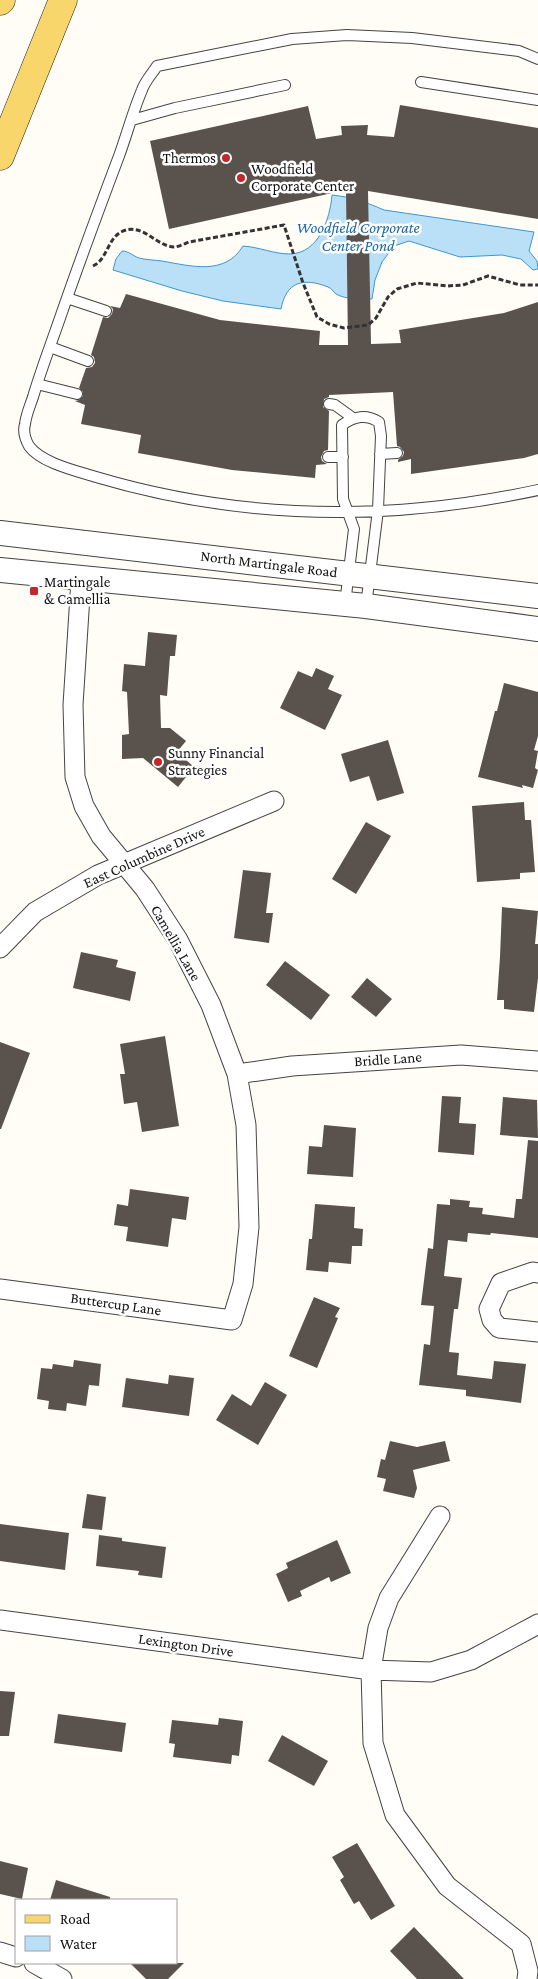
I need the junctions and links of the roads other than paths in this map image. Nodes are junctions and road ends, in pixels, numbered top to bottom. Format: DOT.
graph roads {
  1 [pos="63,0"];
  2 [pos="78,0"];
  3 [pos="43,50"];
  4 [pos="538,59"];
  5 [pos="421,82"];
  6 [pos="285,85"];
  7 [pos="538,100"];
  8 [pos="132,120"];
  9 [pos="0,156"];
  10 [pos="67,298"];
  11 [pos="106,311"];
  12 [pos="50,347"];
  13 [pos="88,361"];
  14 [pos="37,384"];
  15 [pos="77,394"];
  16 [pos="329,404"];
  17 [pos="352,418"];
  18 [pos="397,453"];
  19 [pos="380,454"];
  20 [pos="328,457"];
  21 [pos="343,457"];
  22 [pos="538,490"];
  23 [pos="378,510"];
  24 [pos="349,512"];
  25 [pos="0,533"];
  26 [pos="0,570"];
  27 [pos="359,574"];
  28 [pos="81,580"];
  29 [pos="538,596"];
  30 [pos="355,605"];
  31 [pos="538,629"];
  32 [pos="274,801"];
  33 [pos="123,864"];
  34 [pos="0,948"];
  35 [pos="538,1061"];
  36 [pos="238,1074"];
  37 [pos="538,1273"];
  38 [pos="0,1289"];
  39 [pos="232,1320"];
  40 [pos="538,1332"];
  41 [pos="440,1516"];
  42 [pos="0,1620"];
  43 [pos="538,1624"];
  44 [pos="372,1670"];
  45 [pos="0,1952"];
  46 [pos="15,1957"];
  47 [pos="36,1964"];
  48 [pos="62,1979"];
  49 [pos="527,1979"];
  1 -- 3 [label="main road"];
  2 -- 3 [label="main road"];
  3 -- 9 [label="main road"];
  4 -- 8 [label="lane"];
  5 -- 7 [label="lane"];
  6 -- 8 [label="lane"];
  8 -- 10 [label="lane"];
  10 -- 11 [label="lane"];
  10 -- 12 [label="lane"];
  12 -- 13 [label="lane"];
  12 -- 14 [label="lane"];
  14 -- 15 [label="lane"];
  14 -- 24 [label="lane"];
  16 -- 17 [label="lane"];
  17 -- 19 [label="lane"];
  17 -- 21 [label="lane"];
  18 -- 19 [label="lane"];
  19 -- 23 [label="lane"];
  20 -- 21 [label="lane"];
  21 -- 24 [label="lane"];
  22 -- 23 [label="lane"];
  23 -- 24 [label="lane"];
  23 -- 27 [label="lane"];
  24 -- 27 [label="lane"];
  25 -- 27 [label="street, North Martingale Road"];
  26 -- 28 [label="street, North Martingale Road"];
  27 -- 29 [label="street, North Martingale Road"];
  27 -- 30 [label="lane"];
  27 -- 30 [label="lane"];
  28 -- 30 [label="street, North Martingale Road"];
  28 -- 33 [label="street, Camellia Lane"];
  30 -- 31 [label="street, North Martingale Road"];
  32 -- 33 [label="street, East Columbine Drive"];
  33 -- 34 [label="street, East Columbine Drive"];
  33 -- 36 [label="street, Camellia Lane"];
  35 -- 36 [label="street, Bridle Lane"];
  36 -- 39 [label="street, Camellia Lane"];
  37 -- 40 [label="street"];
  38 -- 39 [label="street, Buttercup Lane"];
  41 -- 44 [label="street"];
  42 -- 44 [label="street, Lexington Drive"];
  43 -- 44 [label="street, Lexington Drive"];
  44 -- 49 [label="street"];
  45 -- 46 [label="street"];
  47 -- 48 [label="street"];
}
